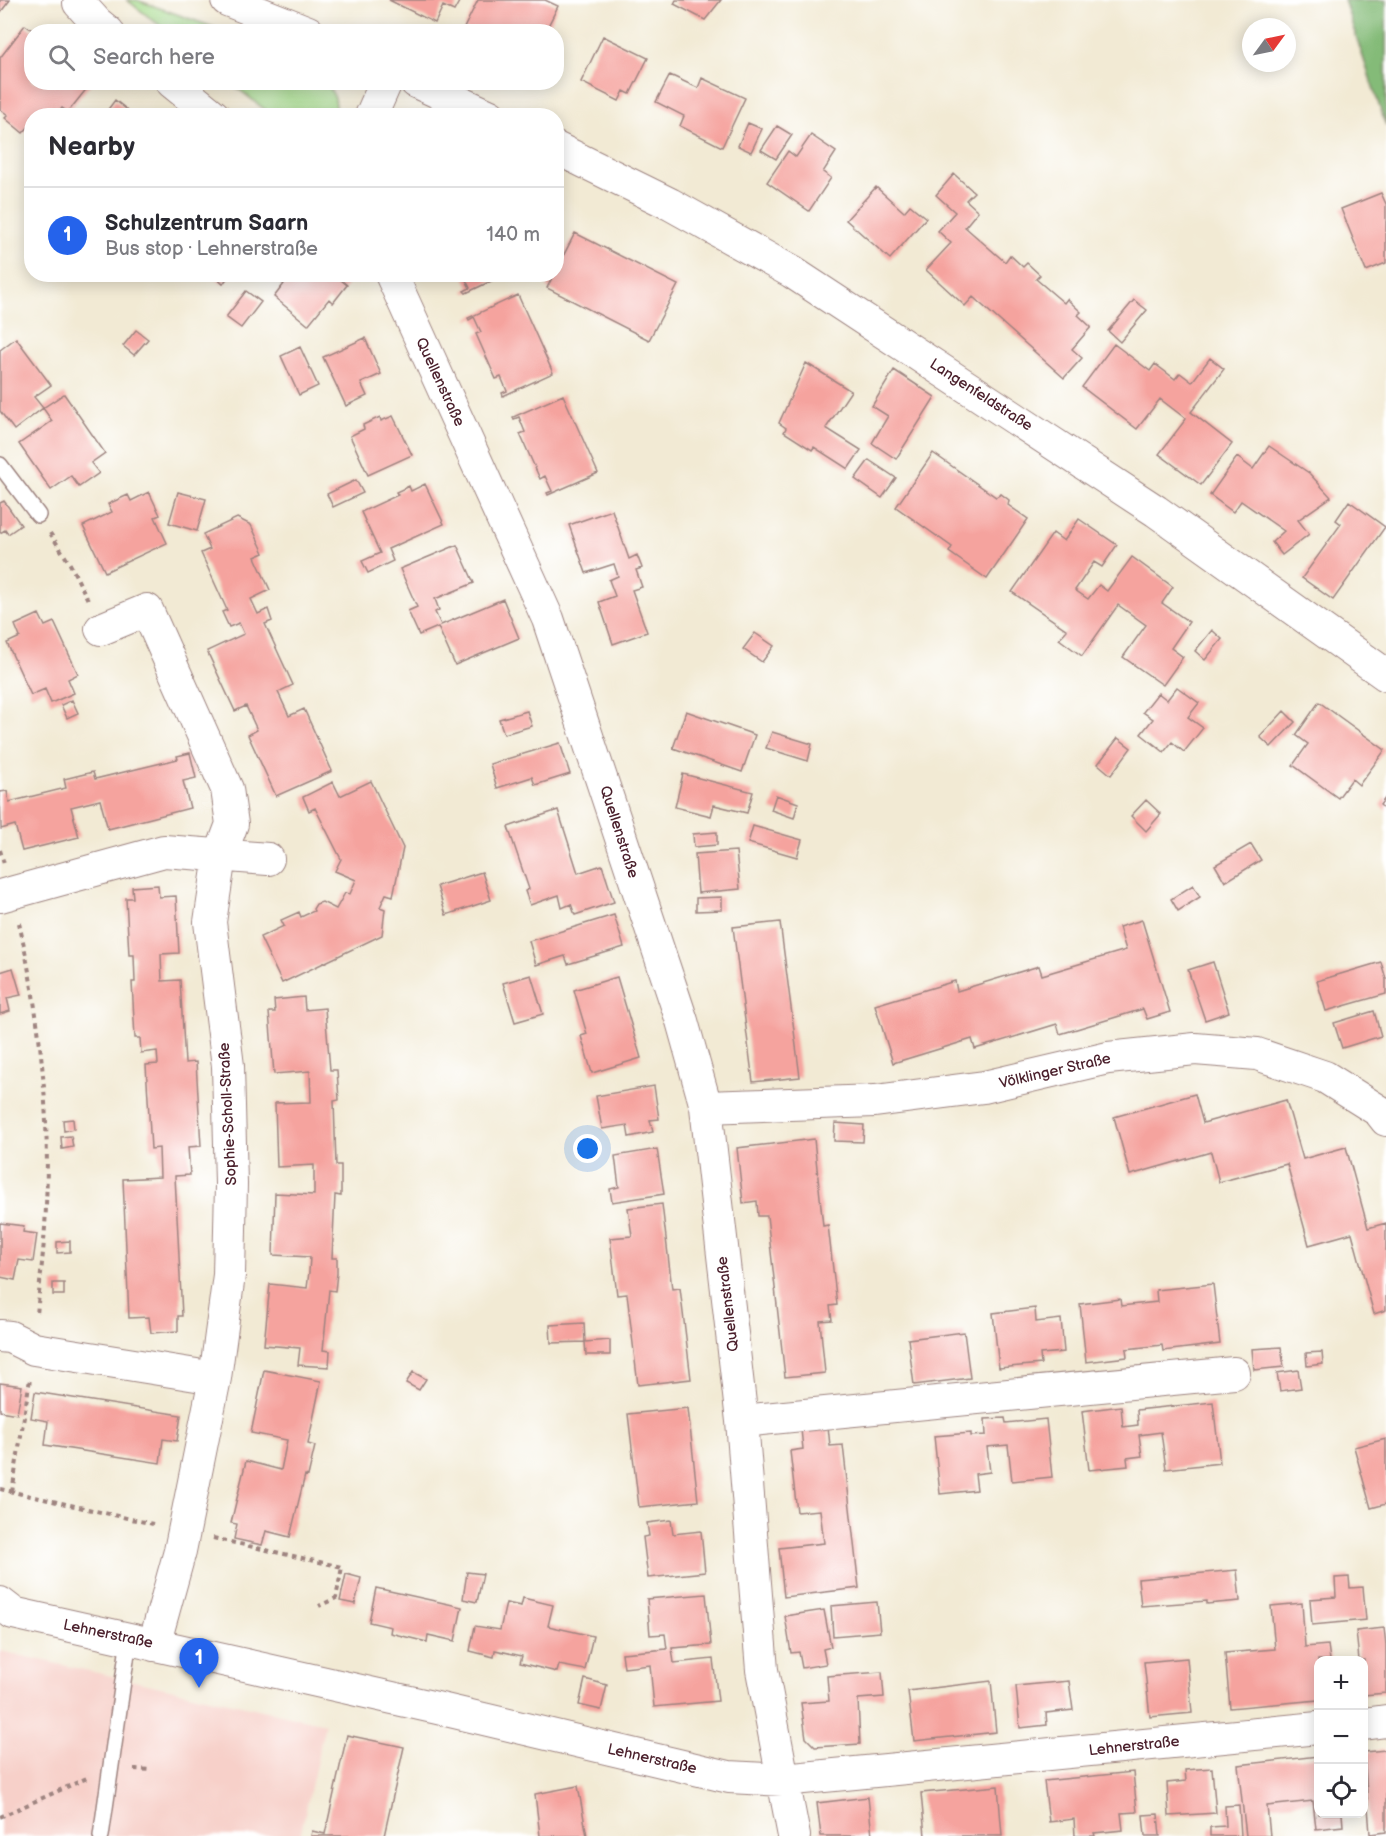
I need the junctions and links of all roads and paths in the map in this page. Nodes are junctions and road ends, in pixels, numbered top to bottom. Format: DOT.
graph roads {
  1 [pos="227,0"];
  2 [pos="79,3"];
  3 [pos="99,24"];
  4 [pos="288,24"];
  5 [pos="182,90"];
  6 [pos="382,90"];
  7 [pos="433,90"];
  8 [pos="204,108"];
  9 [pos="375,108"];
  10 [pos="473,108"];
  11 [pos="564,152"];
  12 [pos="395,282"];
  13 [pos="0,465"];
  14 [pos="38,515"];
  15 [pos="101,628"];
  16 [pos="1386,675"];
  17 [pos="0,850"];
  18 [pos="220,856"];
  19 [pos="268,859"];
  20 [pos="6,894"];
  21 [pos="706,1107"];
  22 [pos="1386,1119"];
  23 [pos="0,1336"];
  24 [pos="34,1349"];
  25 [pos="1234,1373"];
  26 [pos="215,1378"];
  27 [pos="742,1421"];
  28 [pos="12,1492"];
  29 [pos="0,1603"];
  30 [pos="141,1642"];
  31 [pos="1386,1722"];
  32 [pos="1368,1724"];
  33 [pos="1314,1728"];
  34 [pos="783,1780"];
  35 [pos="78,1782"];
  36 [pos="0,1817"];
  37 [pos="101,1836"];
  38 [pos="794,1836"];
  1 -- 4 [label="street"];
  2 -- 3 [label="street"];
  5 -- 8 [label="street"];
  6 -- 9 [label="street"];
  7 -- 10 [label="street"];
  11 -- 16 [label="street, Langenfeldstraße"];
  12 -- 21 [label="street, Quellenstraße"];
  13 -- 14 [label="lane"];
  14 -- 15 [label="path"];
  15 -- 18 [label="street, Sophie-Scholl-Straße"];
  17 -- 20 [label="path"];
  18 -- 19 [label="street"];
  18 -- 20 [label="street"];
  18 -- 26 [label="street, Sophie-Scholl-Straße"];
  20 -- 24 [label="path"];
  21 -- 22 [label="street, Völklinger Straße"];
  21 -- 27 [label="street, Quellenstraße"];
  23 -- 24 [label="street"];
  24 -- 26 [label="street"];
  24 -- 28 [label="path"];
  25 -- 27 [label="street"];
  26 -- 30 [label="street, Sophie-Scholl-Straße"];
  27 -- 34 [label="street, Quellenstraße"];
  29 -- 30 [label="street, Lehnerstraße"];
  30 -- 34 [label="street, Lehnerstraße"];
  30 -- 37 [label="lane"];
  31 -- 32 [label="street"];
  33 -- 34 [label="street, Lehnerstraße"];
  34 -- 38 [label="street, Quellenstraße"];
  35 -- 36 [label="path"];
}
